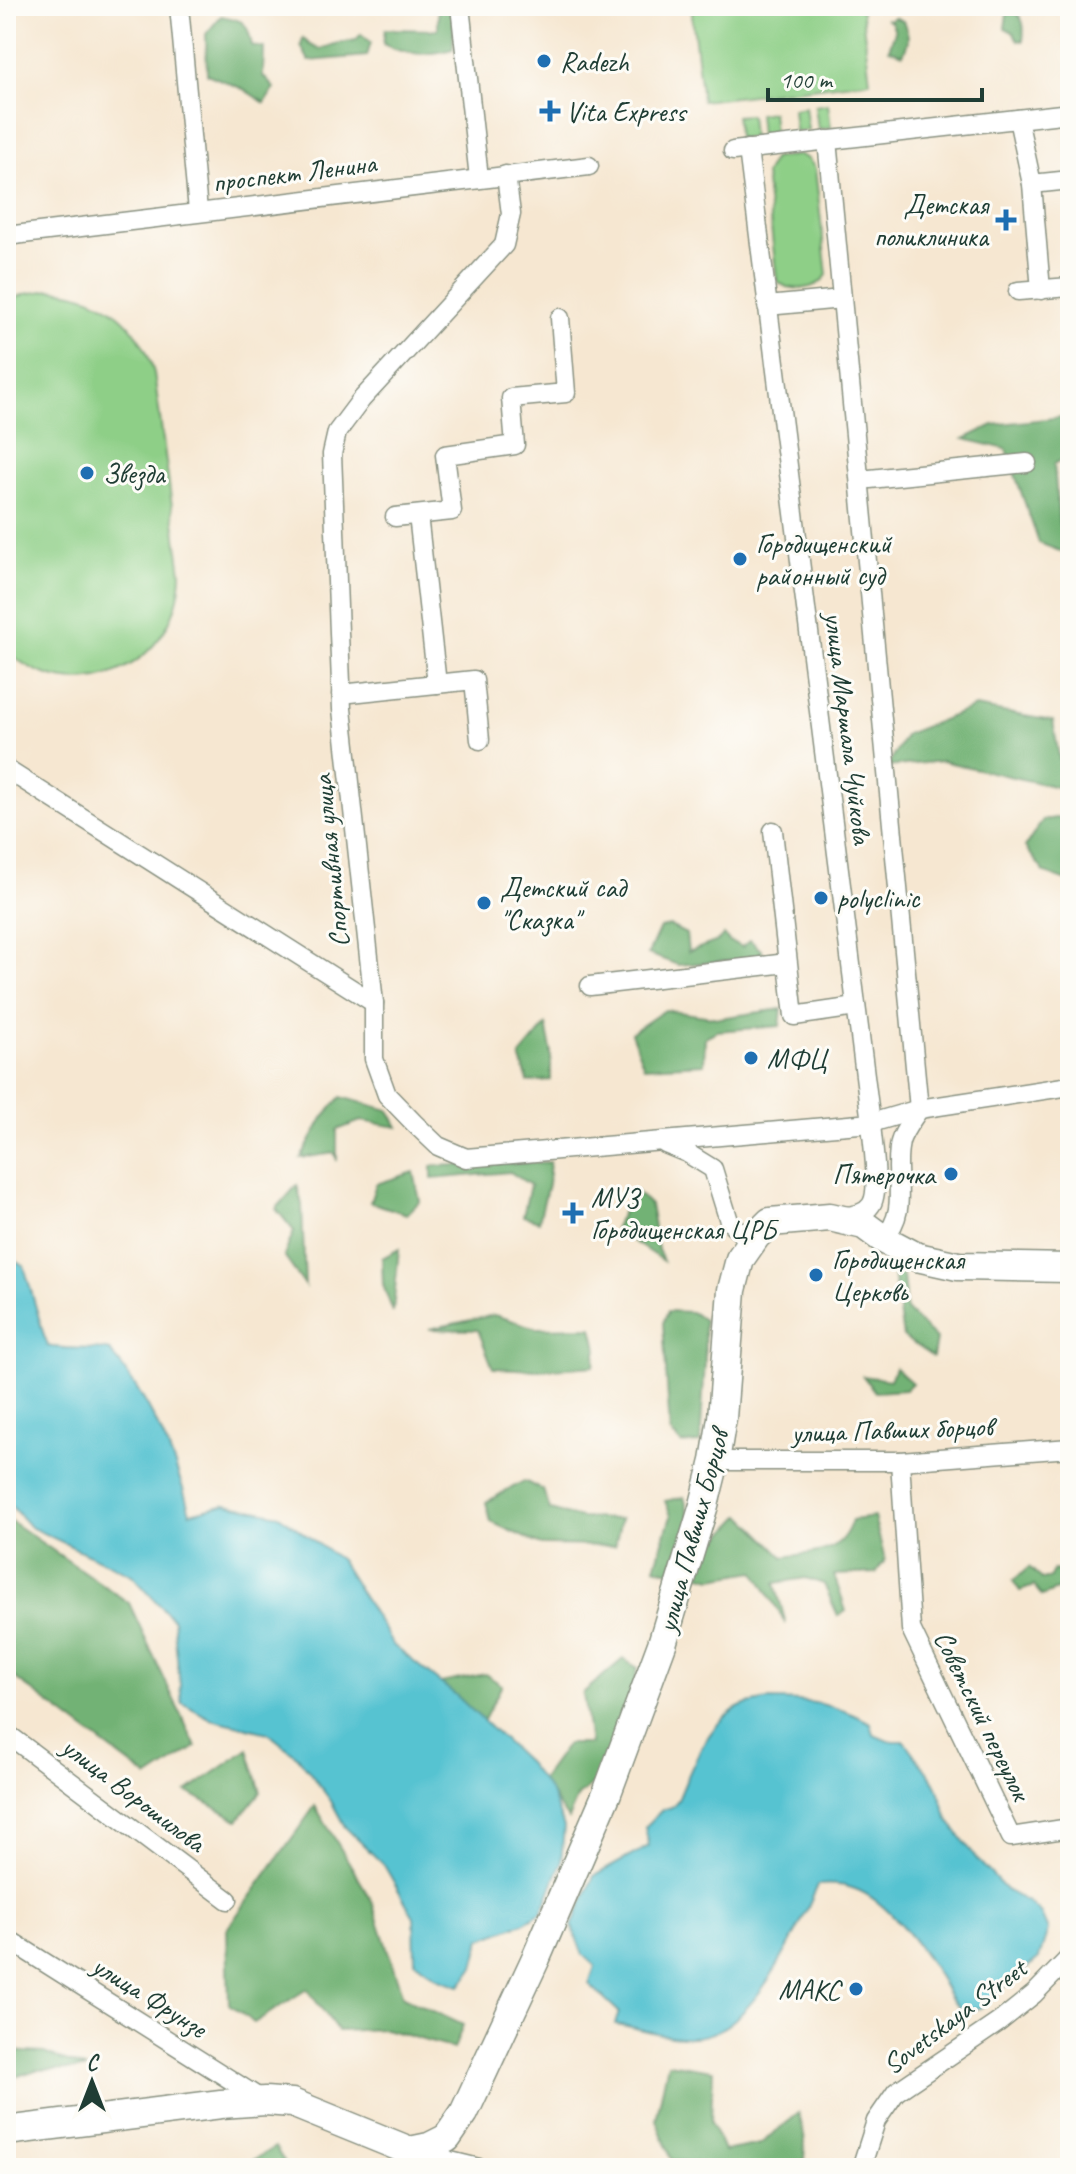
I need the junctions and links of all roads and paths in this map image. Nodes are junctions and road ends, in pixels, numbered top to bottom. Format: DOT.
graph roads {
  1 [pos="179,6"];
  2 [pos="460,6"];
  3 [pos="1070,113"];
  4 [pos="1018,119"];
  5 [pos="827,140"];
  6 [pos="589,166"];
  7 [pos="506,175"];
  8 [pos="479,178"];
  9 [pos="1070,180"];
  10 [pos="1032,184"];
  11 [pos="198,211"];
  12 [pos="6,236"];
  13 [pos="1070,287"];
  14 [pos="1041,290"];
  15 [pos="1018,291"];
  16 [pos="842,299"];
  17 [pos="767,306"];
  18 [pos="560,318"];
  19 [pos="1027,463"];
  20 [pos="860,480"];
  21 [pos="418,515"];
  22 [pos="395,517"];
  23 [pos="437,684"];
  24 [pos="341,694"];
  25 [pos="480,740"];
  26 [pos="6,769"];
  27 [pos="773,831"];
  28 [pos="787,963"];
  29 [pos="590,986"];
  30 [pos="374,1003"];
  31 [pos="856,1007"];
  32 [pos="1070,1086"];
  33 [pos="919,1109"];
  34 [pos="871,1123"];
  35 [pos="659,1142"];
  36 [pos="870,1208"];
  37 [pos="900,1210"];
  38 [pos="830,1217"];
  39 [pos="883,1239"];
  40 [pos="746,1251"];
  41 [pos="917,1257"];
  42 [pos="1070,1268"];
  43 [pos="1070,1448"];
  44 [pos="715,1461"];
  45 [pos="900,1461"];
  46 [pos="6,1733"];
  47 [pos="1070,1828"];
  48 [pos="228,1900"];
  49 [pos="6,1938"];
  50 [pos="1070,1957"];
  51 [pos="265,2101"];
  52 [pos="6,2131"];
  53 [pos="410,2151"];
  54 [pos="445,2164"];
  55 [pos="479,2168"];
  56 [pos="861,2168"];
  1 -- 11 [label="street"];
  2 -- 8 [label="street"];
  3 -- 4 [label="street"];
  4 -- 5 [label="street"];
  4 -- 10 [label="street"];
  5 -- 16 [label="street, улица Маршала Чуйкова"];
  5 -- 17 [label="street, улица Маршала Чуйкова"];
  6 -- 7 [label="street, проспект Ленина"];
  7 -- 8 [label="street, проспект Ленина"];
  7 -- 24 [label="street, Спортивная улица"];
  8 -- 11 [label="street, проспект Ленина"];
  9 -- 10 [label="street"];
  10 -- 14 [label="street"];
  11 -- 12 [label="street, проспект Ленина"];
  13 -- 14 [label="street"];
  14 -- 15 [label="street"];
  16 -- 17 [label="street"];
  16 -- 20 [label="street, улица Маршала Чуйкова"];
  17 -- 31 [label="street, улица Маршала Чуйкова"];
  18 -- 21 [label="street"];
  19 -- 20 [label="street"];
  20 -- 33 [label="street, улица Маршала Чуйкова"];
  21 -- 22 [label="street"];
  21 -- 23 [label="street"];
  23 -- 24 [label="street"];
  23 -- 25 [label="street"];
  24 -- 30 [label="street, Спортивная улица"];
  26 -- 30 [label="street"];
  27 -- 28 [label="street"];
  28 -- 29 [label="street"];
  28 -- 31 [label="street"];
  30 -- 35 [label="street, Спортивная улица"];
  31 -- 34 [label="street, улица Маршала Чуйкова"];
  32 -- 33 [label="street, Спортивная улица"];
  33 -- 34 [label="street, Спортивная улица"];
  33 -- 37 [label="street"];
  34 -- 35 [label="street, Спортивная улица"];
  34 -- 36 [label="street, улица Маршала Чуйкова"];
  35 -- 40 [label="street"];
  36 -- 38 [label="street"];
  36 -- 39 [label="street"];
  37 -- 39 [label="street"];
  37 -- 41 [label="street"];
  38 -- 39 [label="main road"];
  38 -- 40 [label="main road"];
  39 -- 41 [label="main road"];
  40 -- 44 [label="main road, улица Павших Борцов"];
  41 -- 42 [label="main road"];
  43 -- 45 [label="street, улица Павших борцов"];
  44 -- 45 [label="street, улица Павших борцов"];
  44 -- 53 [label="main road, улица Павших Борцов"];
  45 -- 47 [label="street, Советский переулок"];
  46 -- 48 [label="street, улица Ворошилова"];
  49 -- 51 [label="street, улица Фрунзе"];
  50 -- 56 [label="street, Sovetskaya Street"];
  51 -- 52 [label="main road"];
  51 -- 53 [label="main road"];
  53 -- 54 [label="street"];
  54 -- 55 [label="street"];
}
